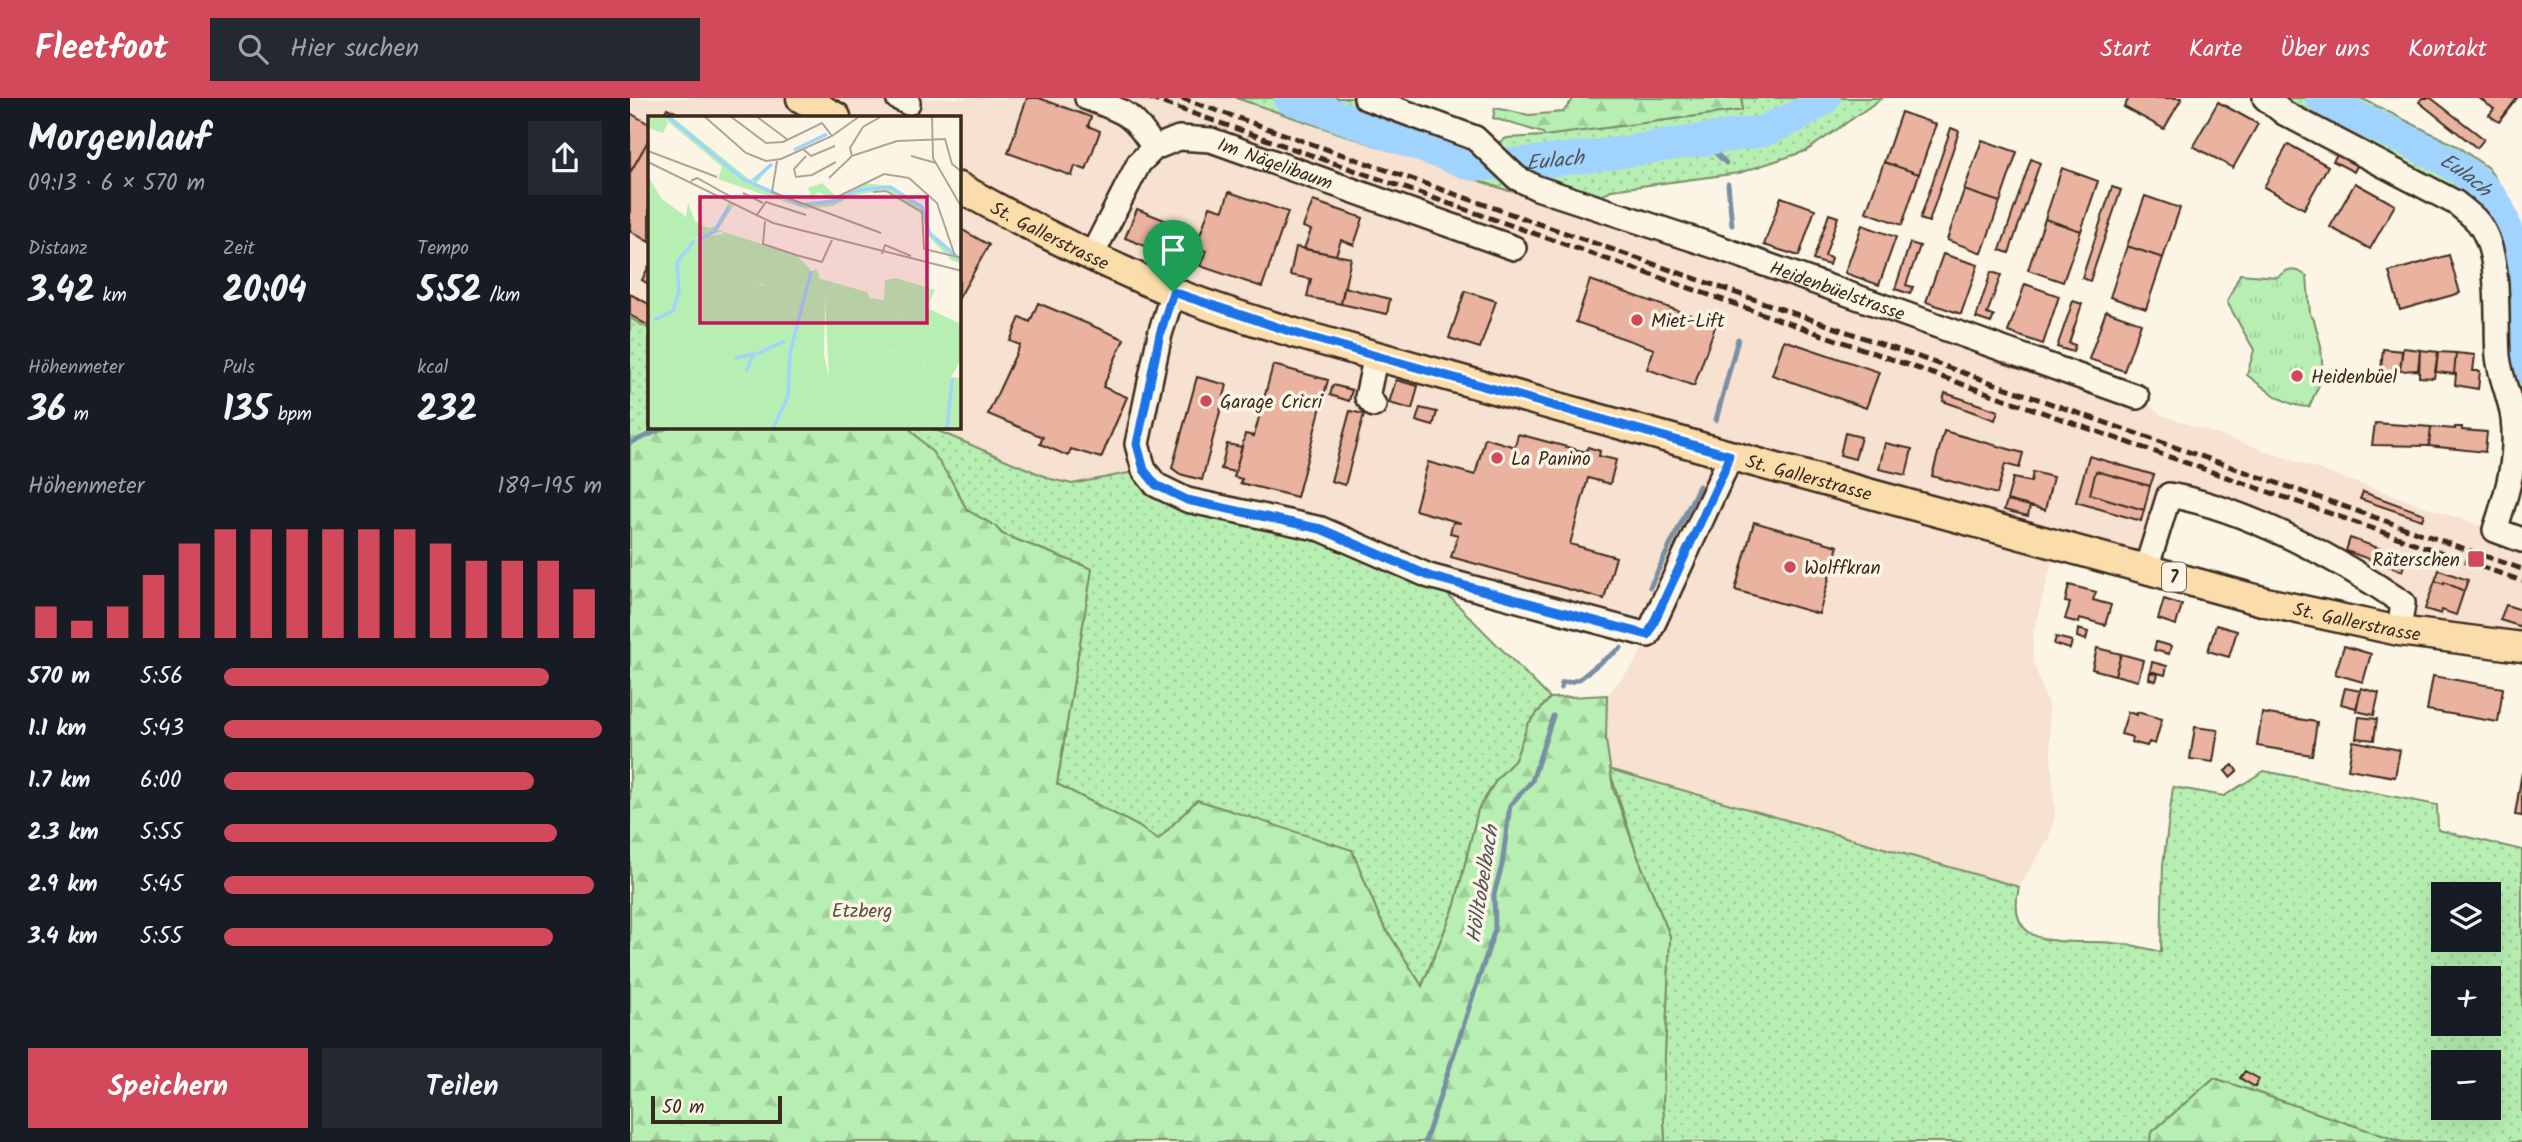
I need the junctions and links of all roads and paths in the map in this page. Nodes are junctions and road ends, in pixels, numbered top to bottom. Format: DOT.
graph roads {
  1 [pos="801,98"];
  2 [pos="1087,98"];
  3 [pos="1366,98"];
  4 [pos="2265,98"];
  5 [pos="834,116"];
  6 [pos="1154,148"];
  7 [pos="961,188"];
  8 [pos="1514,248"];
  9 [pos="1091,257"];
  10 [pos="1173,292"];
  11 [pos="1376,355"];
  12 [pos="2137,397"];
  13 [pos="1374,405"];
  14 [pos="1729,455"];
  15 [pos="2522,540"];
  16 [pos="2146,569"];
  17 [pos="2399,631"];
  18 [pos="2522,647"];
  1 -- 5 [label="main road"];
  2 -- 6 [label="street"];
  3 -- 12 [label="street, Heidenbüelstrasse"];
  4 -- 15 [label="street"];
  6 -- 8 [label="street, Im Nägelibaum"];
  6 -- 9 [label="street"];
  7 -- 9 [label="main road, St. Gallerstrasse / 7"];
  9 -- 10 [label="main road, St. Gallerstrasse / 7"];
  10 -- 11 [label="main road, St. Gallerstrasse / 7"];
  10 -- 14 [label="street"];
  11 -- 13 [label="street"];
  11 -- 14 [label="main road, St. Gallerstrasse / 7"];
  14 -- 16 [label="main road, St. Gallerstrasse / 7"];
  16 -- 17 [label="main road, St. Gallerstrasse / 7"];
  16 -- 17 [label="street"];
  17 -- 18 [label="main road, St. Gallerstrasse / 7"];
}
